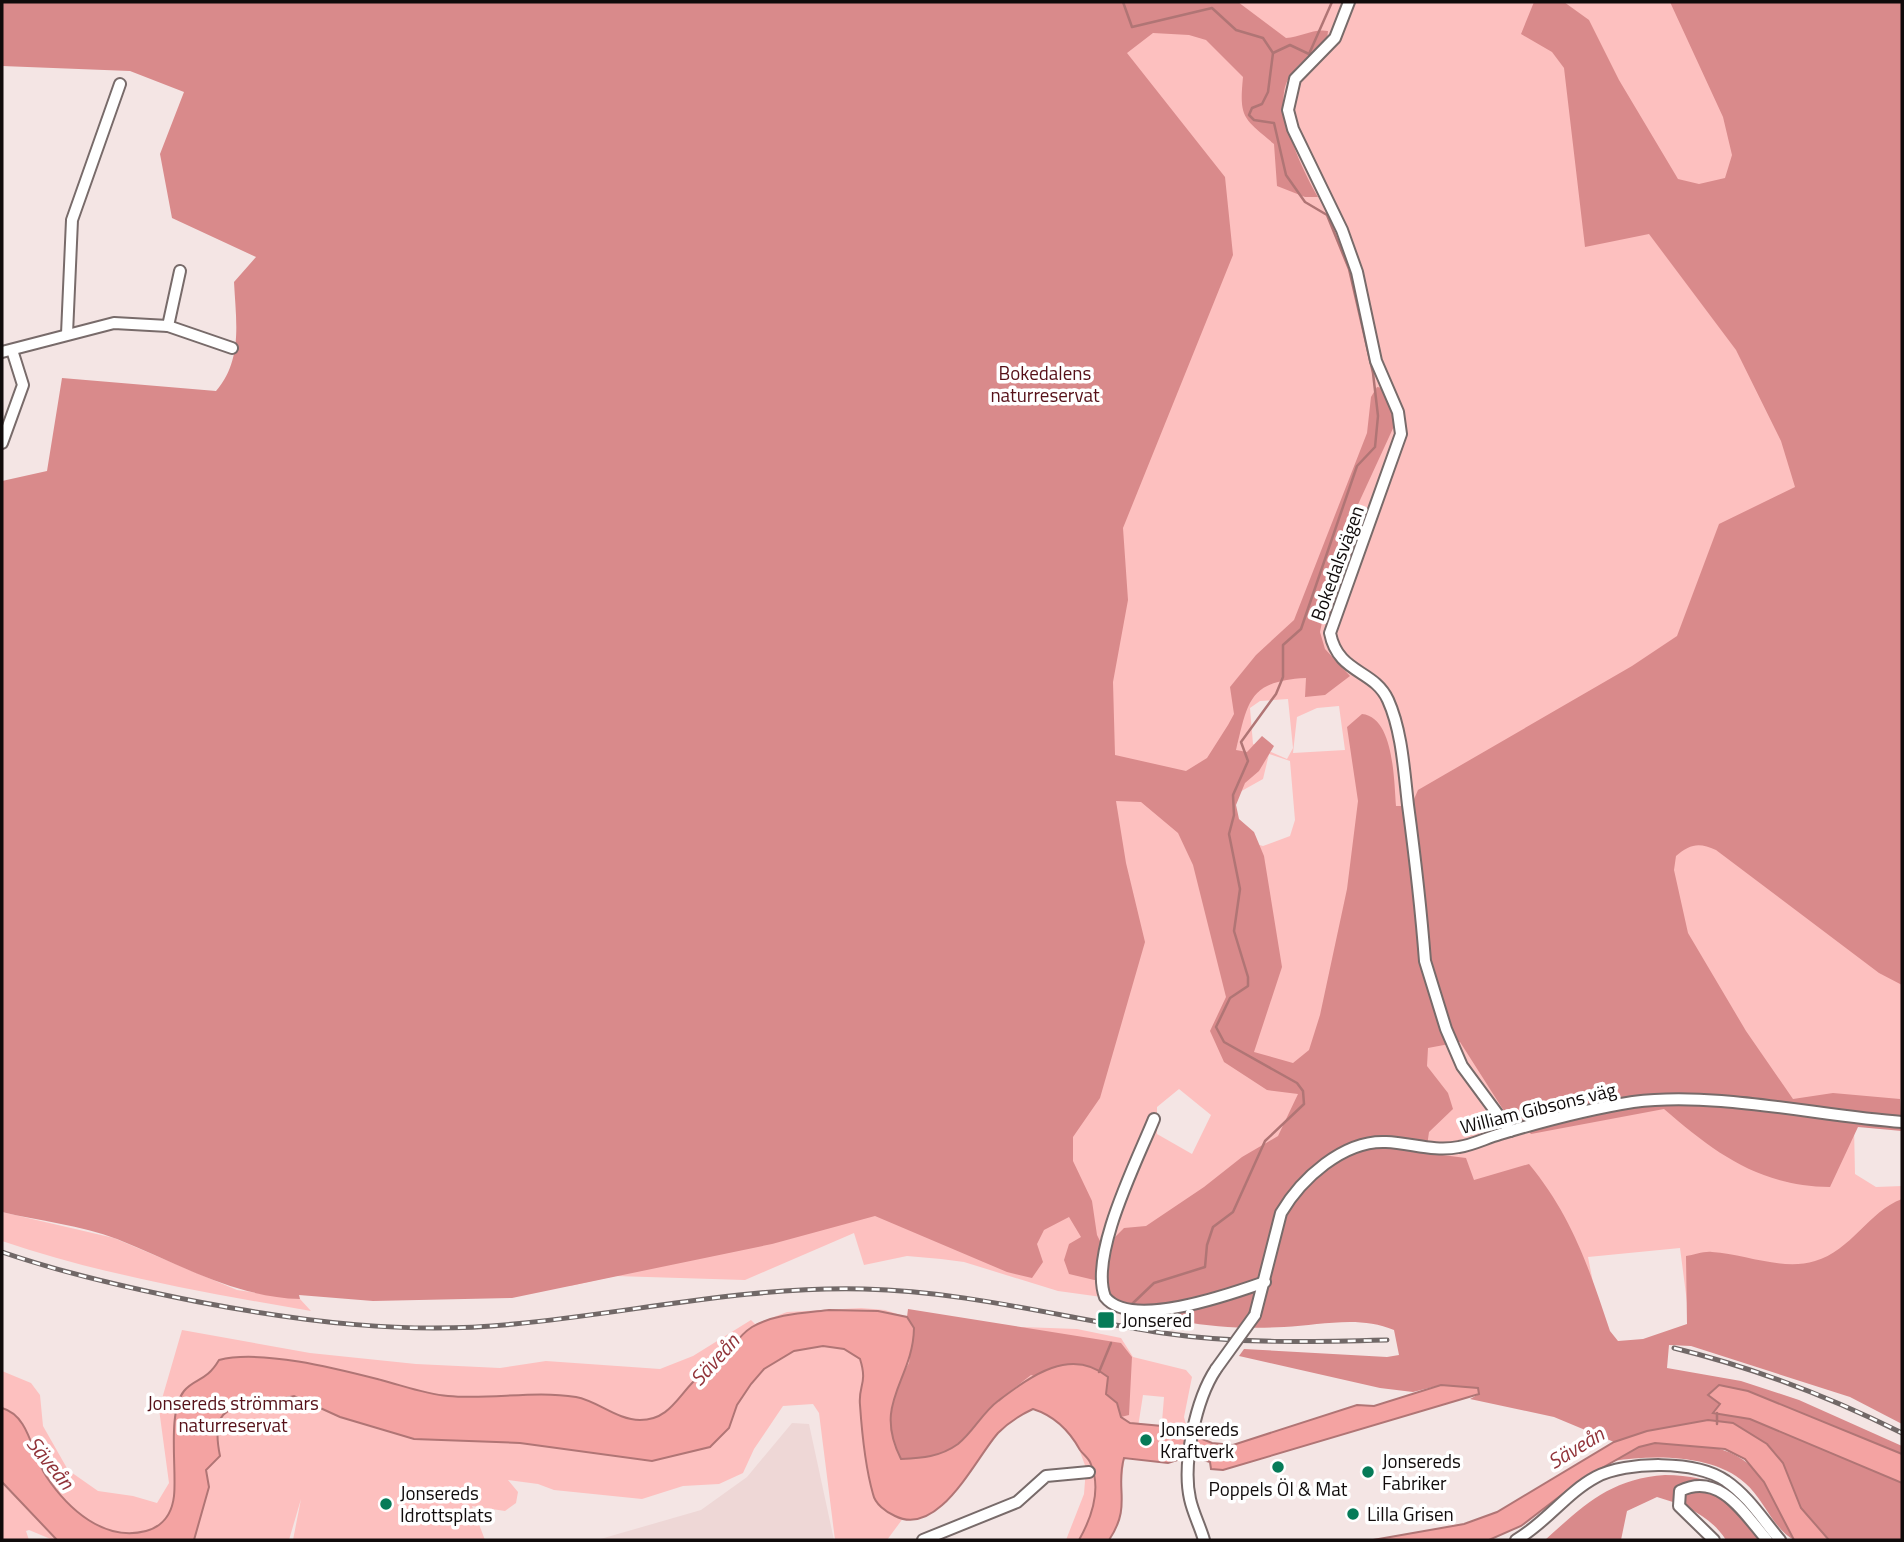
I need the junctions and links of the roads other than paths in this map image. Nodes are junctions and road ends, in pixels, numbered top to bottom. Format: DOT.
graph roads {
  1 [pos="1349,2"];
  2 [pos="120,84"];
  3 [pos="180,271"];
  4 [pos="168,326"];
  5 [pos="67,334"];
  6 [pos="232,348"];
  7 [pos="7,351"];
  8 [pos="2,443"];
  9 [pos="1154,1119"];
  10 [pos="1902,1122"];
  11 [pos="1510,1131"];
  12 [pos="1265,1282"];
  13 [pos="1089,1472"];
  14 [pos="923,1540"];
  15 [pos="1204,1540"];
  16 [pos="1516,1540"];
  17 [pos="1714,1540"];
  18 [pos="1767,1540"];
  19 [pos="1780,1540"];
  1 -- 11 [label="street, Bokedalsvägen"];
  2 -- 5 [label="street"];
  3 -- 4 [label="street"];
  4 -- 5 [label="street"];
  4 -- 6 [label="street"];
  5 -- 7 [label="street"];
  7 -- 8 [label="street"];
  9 -- 12 [label="street"];
  10 -- 11 [label="street, William Gibsons väg"];
  11 -- 12 [label="street, William Gibsons väg"];
  12 -- 15 [label="street, William Gibsons väg, bridge"];
  13 -- 14 [label="street"];
  16 -- 19 [label="street"];
  17 -- 18 [label="street"];
}
